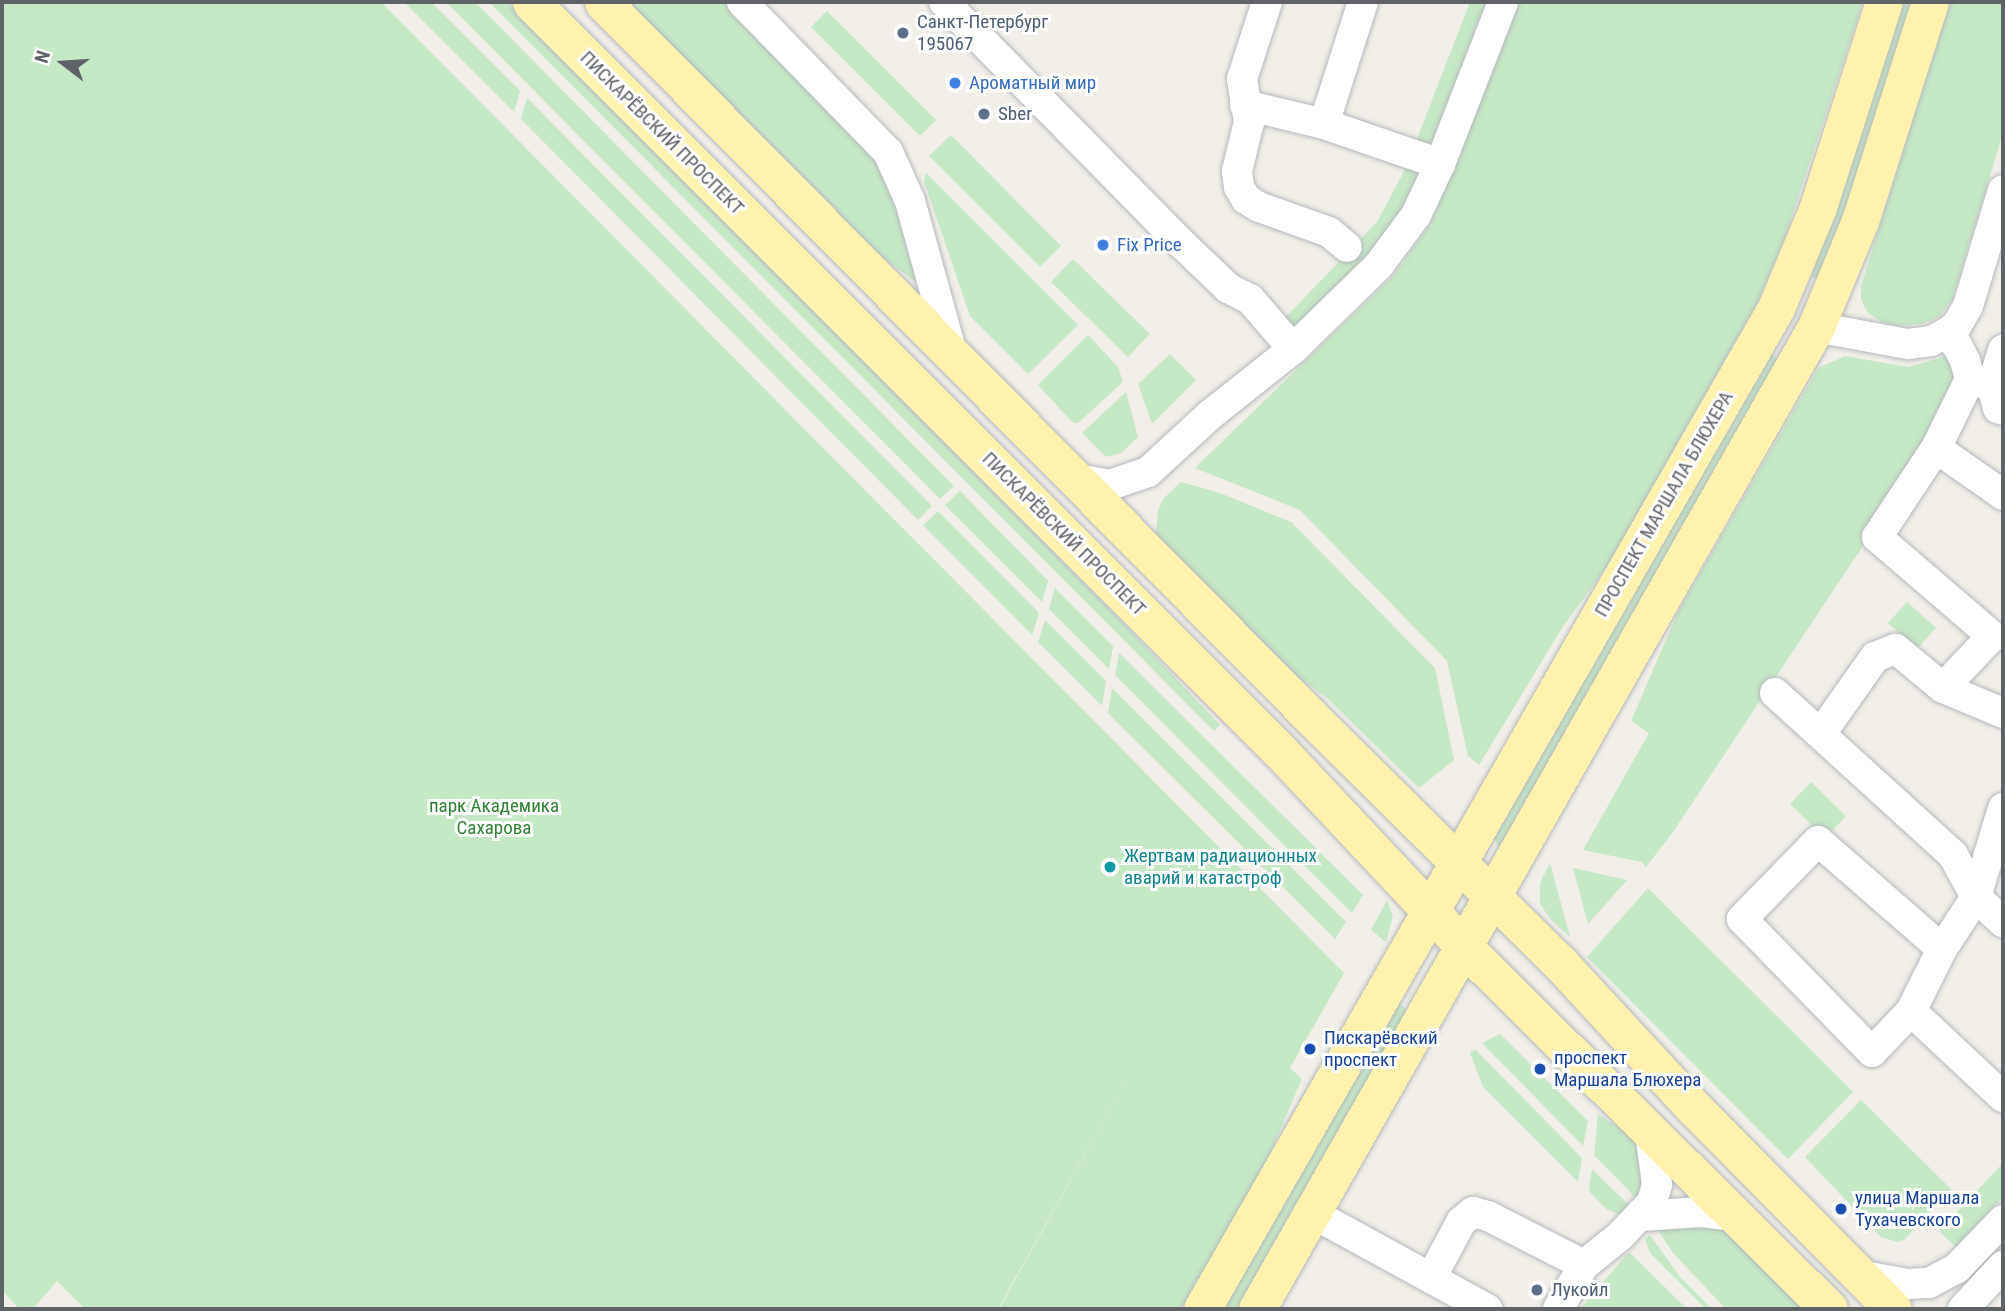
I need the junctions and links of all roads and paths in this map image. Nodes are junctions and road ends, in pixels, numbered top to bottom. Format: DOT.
graph roads {
  1 [pos="531,2"];
  2 [pos="603,2"];
  3 [pos="742,2"];
  4 [pos="944,2"];
  5 [pos="1267,2"];
  6 [pos="1363,2"];
  7 [pos="1503,2"];
  8 [pos="1884,2"];
  9 [pos="1930,2"];
  10 [pos="1245,104"];
  11 [pos="1324,124"];
  12 [pos="1440,164"];
  13 [pos="2003,190"];
  14 [pos="1347,247"];
  15 [pos="1776,307"];
  16 [pos="1816,327"];
  17 [pos="1945,334"];
  18 [pos="1293,349"];
  19 [pos="2003,350"];
  20 [pos="952,353"];
  21 [pos="1988,392"];
  22 [pos="1936,448"];
  23 [pos="1077,479"];
  24 [pos="2003,495"];
  25 [pos="1998,631"];
  26 [pos="1943,688"];
  27 [pos="1775,693"];
  28 [pos="2003,713"];
  29 [pos="1822,732"];
  30 [pos="2003,808"];
  31 [pos="1458,864"];
  32 [pos="1987,888"];
  33 [pos="1493,898"];
  34 [pos="1431,912"];
  35 [pos="2003,922"];
  36 [pos="1464,947"];
  37 [pos="1942,949"];
  38 [pos="1911,1011"];
  39 [pos="2003,1097"];
  40 [pos="1650,1132"];
  41 [pos="1312,1213"];
  42 [pos="1642,1216"];
  43 [pos="1735,1216"];
  44 [pos="2003,1220"];
  45 [pos="1584,1265"];
  46 [pos="2003,1266"];
  47 [pos="1859,1275"];
  48 [pos="1431,1278"];
  49 [pos="1202,1309"];
  50 [pos="1257,1309"];
  51 [pos="1487,1309"];
  52 [pos="1558,1309"];
  53 [pos="1829,1309"];
  54 [pos="1893,1309"];
  55 [pos="1963,1309"];
  1 -- 34 [label="main road, ПИСКАРЁВСКИЙ ПРОСПЕКТ"];
  2 -- 20 [label="main road"];
  3 -- 20 [label="street"];
  4 -- 18 [label="street"];
  5 -- 10 [label="street"];
  6 -- 11 [label="street"];
  7 -- 12 [label="street"];
  8 -- 15 [label="main road, ПРОСПЕКТ МАРШАЛА БЛЮХЕРА"];
  9 -- 16 [label="main road"];
  10 -- 11 [label="street"];
  10 -- 14 [label="street"];
  11 -- 12 [label="street"];
  12 -- 18 [label="street"];
  13 -- 17 [label="street"];
  15 -- 16 [label="main road"];
  15 -- 31 [label="main road, ПРОСПЕКТ МАРШАЛА БЛЮХЕРА"];
  16 -- 17 [label="street"];
  16 -- 33 [label="main road"];
  17 -- 21 [label="street"];
  18 -- 23 [label="street"];
  19 -- 21 [label="street"];
  20 -- 23 [label="main road"];
  21 -- 22 [label="street"];
  22 -- 24 [label="street"];
  22 -- 25 [label="street"];
  23 -- 31 [label="main road"];
  25 -- 26 [label="street"];
  26 -- 28 [label="street"];
  26 -- 29 [label="street"];
  27 -- 29 [label="street"];
  29 -- 32 [label="street"];
  30 -- 32 [label="street"];
  31 -- 33 [label="main road"];
  31 -- 34 [label="main road, ПРОСПЕКТ МАРШАЛА БЛЮХЕРА"];
  32 -- 35 [label="street"];
  32 -- 37 [label="street"];
  33 -- 36 [label="main road"];
  33 -- 47 [label="main road"];
  34 -- 36 [label="main road, ПИСКАРЁВСКИЙ ПРОСПЕКТ"];
  34 -- 49 [label="main road, ПРОСПЕКТ МАРШАЛА БЛЮХЕРА"];
  36 -- 40 [label="main road, ПИСКАРЁВСКИЙ ПРОСПЕКТ"];
  36 -- 41 [label="main road"];
  37 -- 38 [label="street"];
  37 -- 38 [label="street"];
  38 -- 39 [label="street"];
  40 -- 42 [label="street"];
  40 -- 43 [label="main road, ПИСКАРЁВСКИЙ ПРОСПЕКТ"];
  41 -- 48 [label="street"];
  41 -- 50 [label="main road"];
  42 -- 43 [label="street"];
  42 -- 45 [label="street"];
  43 -- 53 [label="main road, ПИСКАРЁВСКИЙ ПРОСПЕКТ"];
  44 -- 47 [label="street"];
  45 -- 48 [label="street"];
  45 -- 52 [label="street"];
  46 -- 55 [label="street"];
  47 -- 54 [label="main road"];
  48 -- 51 [label="street"];
}
